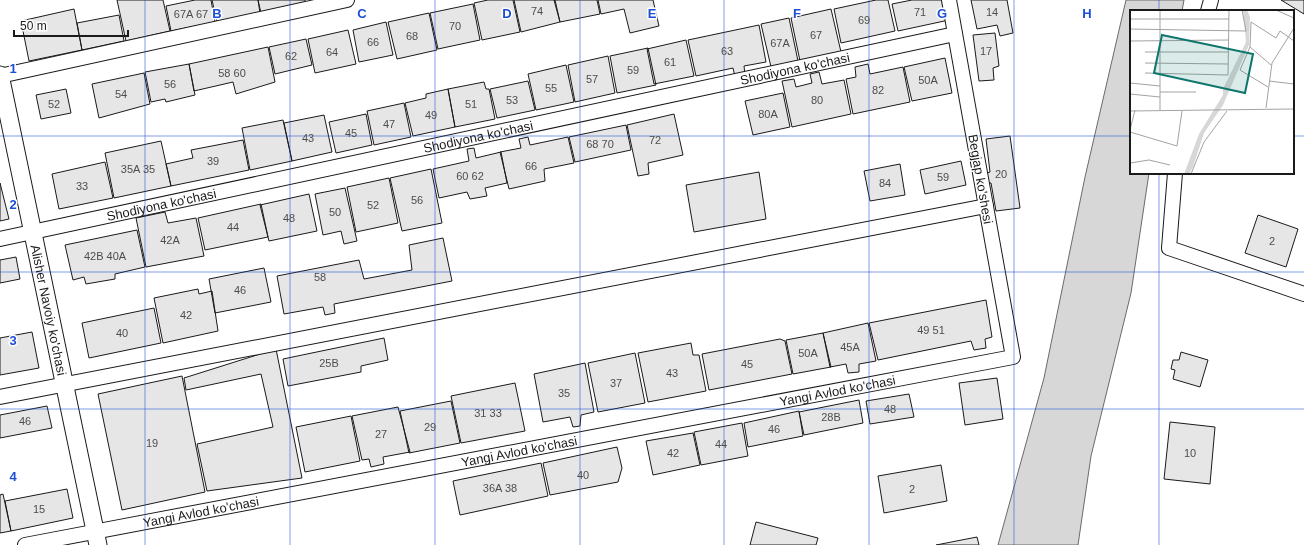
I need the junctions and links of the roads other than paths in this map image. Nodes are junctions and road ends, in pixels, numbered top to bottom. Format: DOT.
graph roads {
  1 [pos="347,0"];
  2 [pos="949,0"];
  3 [pos="1211,0"];
  4 [pos="1208,10"];
  5 [pos="955,34"];
  6 [pos="0,76"];
  7 [pos="1175,174"];
  8 [pos="986,206"];
  9 [pos="33,231"];
  10 [pos="0,239"];
  11 [pos="1304,294"];
  12 [pos="1013,357"];
  13 [pos="64,384"];
  14 [pos="0,397"];
  15 [pos="96,538"];
  16 [pos="25,545"];
  1 -- 6 [label="street"];
  2 -- 5 [label="street, Begjap ko'shesi"];
  3 -- 4 [label="street"];
  5 -- 8 [label="street, Begjap ko'shesi"];
  5 -- 9 [label="street, Shodiyona ko'chasi"];
  6 -- 9 [label="street, Alisher Navoiy ko'chasi"];
  7 -- 11 [label="street"];
  8 -- 12 [label="street, Begjap ko'shesi"];
  8 -- 13 [label="street"];
  9 -- 10 [label="street, Shodiyona ko'chasi"];
  9 -- 13 [label="street, Alisher Navoiy ko'chasi"];
  12 -- 15 [label="street, Yangi Avlod ko'chasi"];
  13 -- 14 [label="street"];
  13 -- 15 [label="street, Alisher Navoiy ko'chasi"];
  15 -- 16 [label="street, Yangi Avlod ko'chasi"];
}
